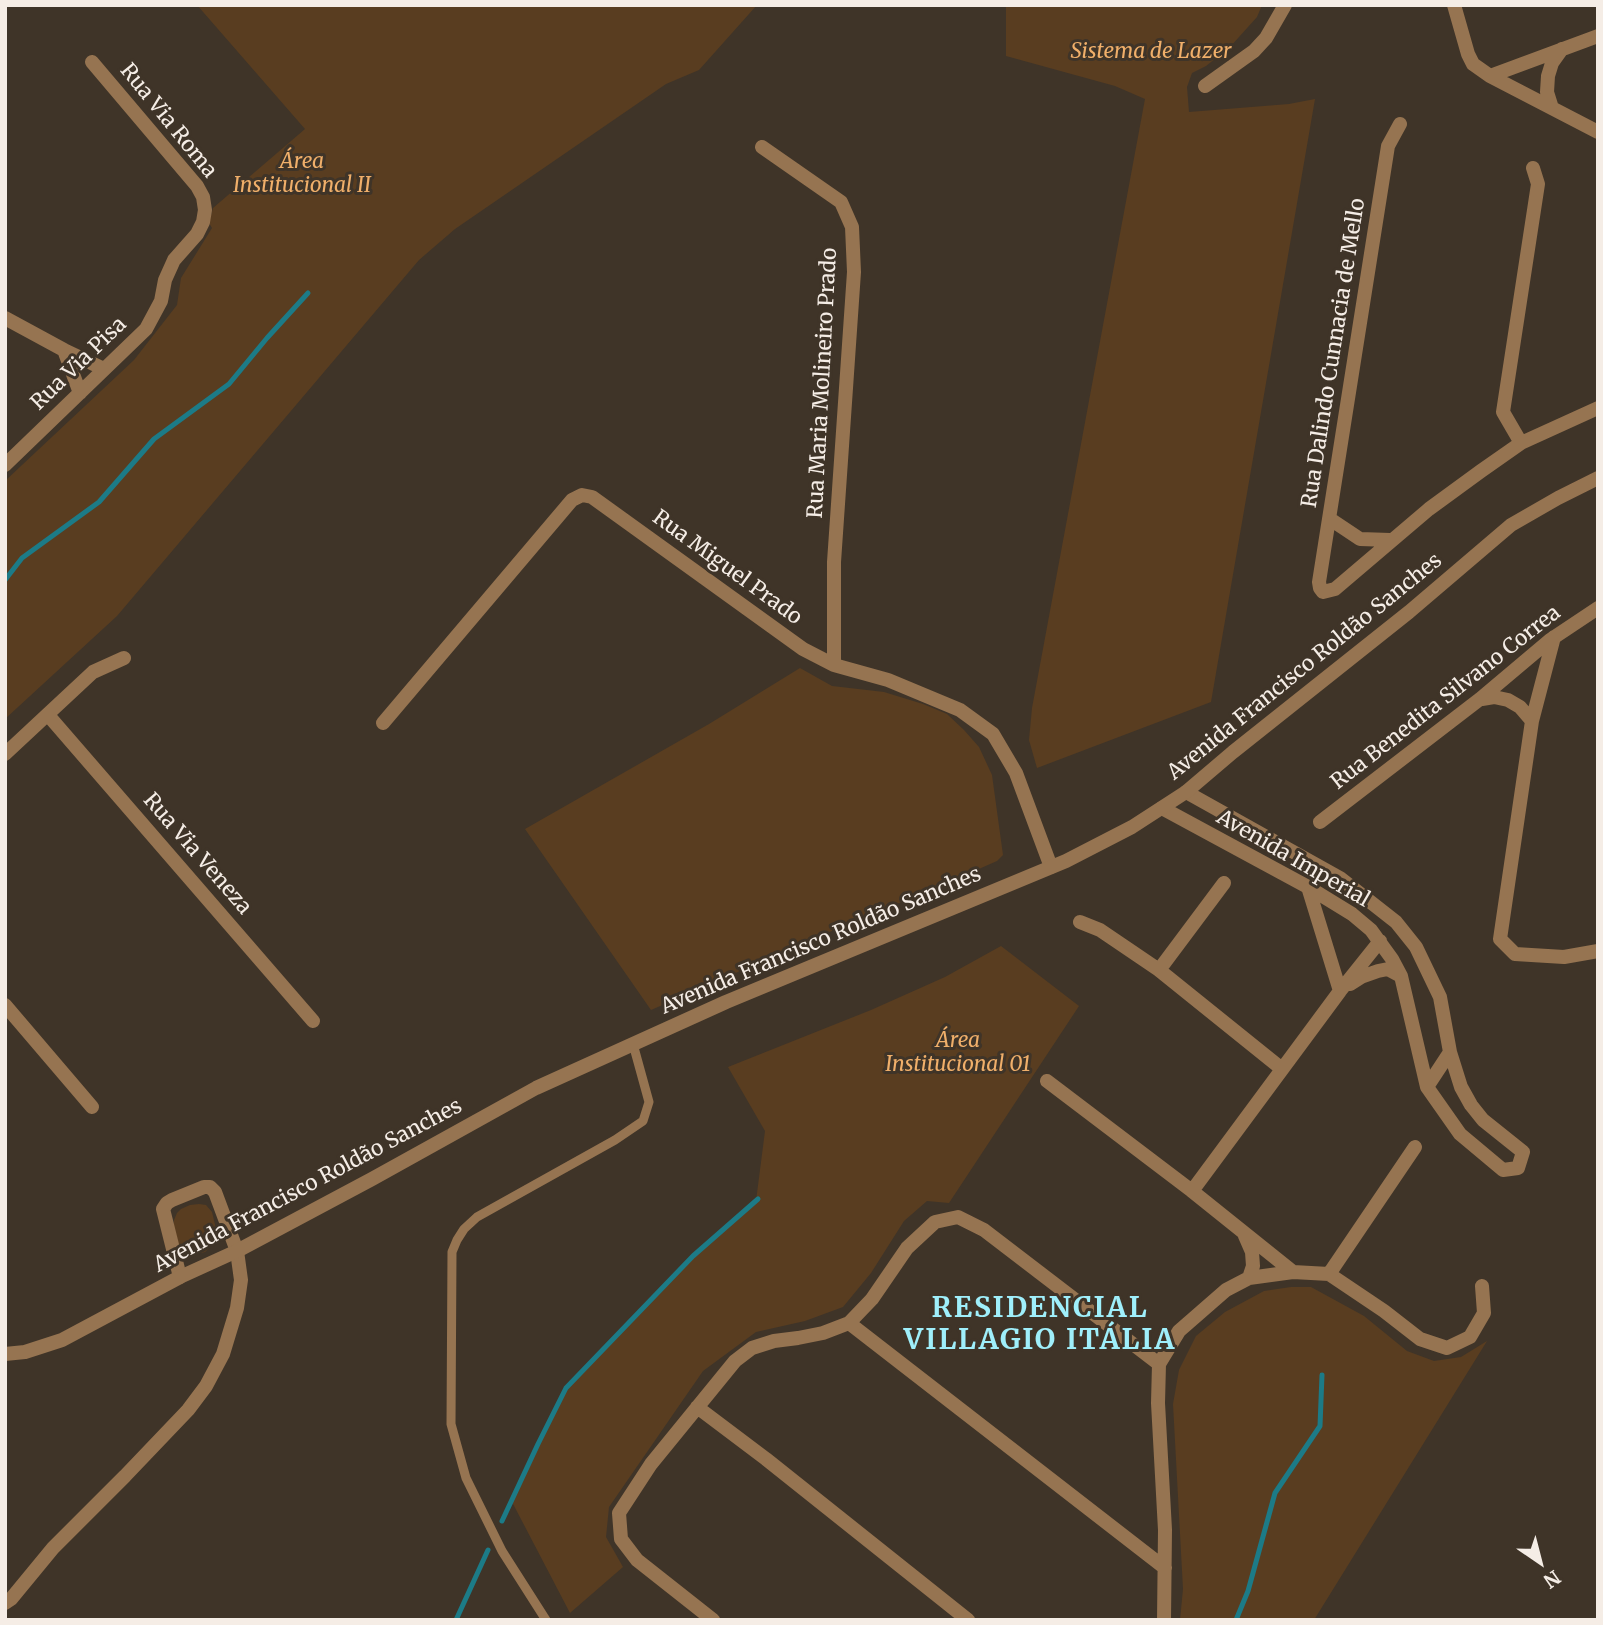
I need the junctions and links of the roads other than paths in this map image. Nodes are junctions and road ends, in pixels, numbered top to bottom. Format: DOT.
graph roads {
  1 [pos="1285,5"];
  2 [pos="1454,5"];
  3 [pos="1598,36"];
  4 [pos="1562,49"];
  5 [pos="92,62"];
  6 [pos="1490,76"];
  7 [pos="1205,86"];
  8 [pos="1552,108"];
  9 [pos="1400,124"];
  10 [pos="1598,132"];
  11 [pos="762,147"];
  12 [pos="1533,169"];
  13 [pos="205,210"];
  14 [pos="5,317"];
  15 [pos="64,350"];
  16 [pos="104,369"];
  17 [pos="80,393"];
  18 [pos="1598,408"];
  19 [pos="1521,443"];
  20 [pos="5,465"];
  21 [pos="1598,478"];
  22 [pos="1330,519"];
  23 [pos="1390,540"];
  24 [pos="1598,608"];
  25 [pos="1553,638"];
  26 [pos="124,658"];
  27 [pos="834,664"];
  28 [pos="1480,699"];
  29 [pos="48,715"];
  30 [pos="1532,721"];
  31 [pos="383,723"];
  32 [pos="5,754"];
  33 [pos="1186,792"];
  34 [pos="1162,808"];
  35 [pos="1320,822"];
  36 [pos="1051,867"];
  37 [pos="1224,883"];
  38 [pos="1308,887"];
  39 [pos="1080,922"];
  40 [pos="1380,941"];
  41 [pos="1598,951"];
  42 [pos="1159,970"];
  43 [pos="1401,976"];
  44 [pos="1340,991"];
  45 [pos="5,1005"];
  46 [pos="313,1021"];
  47 [pos="633,1044"];
  48 [pos="1450,1052"];
  49 [pos="1282,1069"];
  50 [pos="1047,1081"];
  51 [pos="1427,1087"];
  52 [pos="92,1107"];
  53 [pos="1415,1147"];
  54 [pos="1192,1191"];
  55 [pos="1245,1235"];
  56 [pos="237,1251"];
  57 [pos="1293,1272"];
  58 [pos="1329,1274"];
  59 [pos="180,1277"];
  60 [pos="1249,1278"];
  61 [pos="1482,1286"];
  62 [pos="849,1323"];
  63 [pos="5,1354"];
  64 [pos="1159,1364"];
  65 [pos="697,1407"];
  66 [pos="1166,1568"];
  67 [pos="5,1603"];
  68 [pos="547,1620"];
  69 [pos="713,1620"];
  70 [pos="968,1620"];
  71 [pos="1164,1620"];
  1 -- 7 [label="street"];
  2 -- 6 [label="street"];
  3 -- 4 [label="street"];
  4 -- 6 [label="street"];
  4 -- 8 [label="street"];
  5 -- 13 [label="street, Rua Via Roma"];
  6 -- 8 [label="street"];
  8 -- 10 [label="street"];
  9 -- 22 [label="street, Rua Dalindo Cunnacia de Mello"];
  11 -- 27 [label="street, Rua Maria Molineiro Prado"];
  12 -- 19 [label="street"];
  13 -- 16 [label="street, Rua Via Pisa"];
  14 -- 15 [label="street"];
  15 -- 16 [label="street"];
  15 -- 17 [label="street"];
  16 -- 17 [label="street, Rua Via Pisa"];
  17 -- 20 [label="street, Rua Via Pisa"];
  18 -- 19 [label="street"];
  19 -- 23 [label="street"];
  21 -- 33 [label="street, Avenida Francisco Roldão Sanches"];
  22 -- 23 [label="street"];
  22 -- 23 [label="street, Rua Dalindo Cunnacia de Mello"];
  24 -- 25 [label="street, Rua Benedita Silvano Correa"];
  25 -- 28 [label="street, Rua Benedita Silvano Correa"];
  25 -- 30 [label="street"];
  26 -- 29 [label="street"];
  27 -- 31 [label="street, Rua Miguel Prado"];
  27 -- 36 [label="street, Rua Miguel Prado"];
  28 -- 30 [label="street"];
  28 -- 35 [label="street, Rua Benedita Silvano Correa"];
  29 -- 32 [label="street"];
  29 -- 46 [label="street, Rua Via Veneza"];
  30 -- 41 [label="street"];
  33 -- 34 [label="street, Avenida Francisco Roldão Sanches"];
  33 -- 48 [label="street, Avenida Imperial"];
  34 -- 36 [label="street, Avenida Francisco Roldão Sanches"];
  34 -- 38 [label="street, Avenida Imperial"];
  36 -- 47 [label="street, Avenida Francisco Roldão Sanches"];
  37 -- 42 [label="street"];
  38 -- 40 [label="street, Avenida Imperial"];
  38 -- 44 [label="street"];
  39 -- 42 [label="street"];
  40 -- 43 [label="street, Avenida Imperial"];
  40 -- 44 [label="street"];
  42 -- 49 [label="street"];
  43 -- 44 [label="street"];
  43 -- 51 [label="street, Avenida Imperial"];
  44 -- 49 [label="street"];
  45 -- 52 [label="street"];
  47 -- 56 [label="street, Avenida Francisco Roldão Sanches"];
  47 -- 68 [label="lane"];
  48 -- 51 [label="street"];
  48 -- 51 [label="street, Avenida Imperial"];
  49 -- 54 [label="street"];
  50 -- 54 [label="street"];
  53 -- 58 [label="street"];
  54 -- 55 [label="street"];
  55 -- 57 [label="street"];
  55 -- 60 [label="street"];
  56 -- 59 [label="street, Avenida Francisco Roldão Sanches"];
  56 -- 59 [label="street"];
  56 -- 67 [label="street"];
  57 -- 58 [label="street"];
  57 -- 60 [label="street"];
  58 -- 61 [label="street"];
  59 -- 63 [label="street, Avenida Francisco Roldão Sanches"];
  60 -- 64 [label="street"];
  62 -- 64 [label="street"];
  62 -- 65 [label="street"];
  62 -- 66 [label="street"];
  64 -- 66 [label="street"];
  65 -- 69 [label="street"];
  65 -- 70 [label="street"];
  66 -- 71 [label="street"];
}
